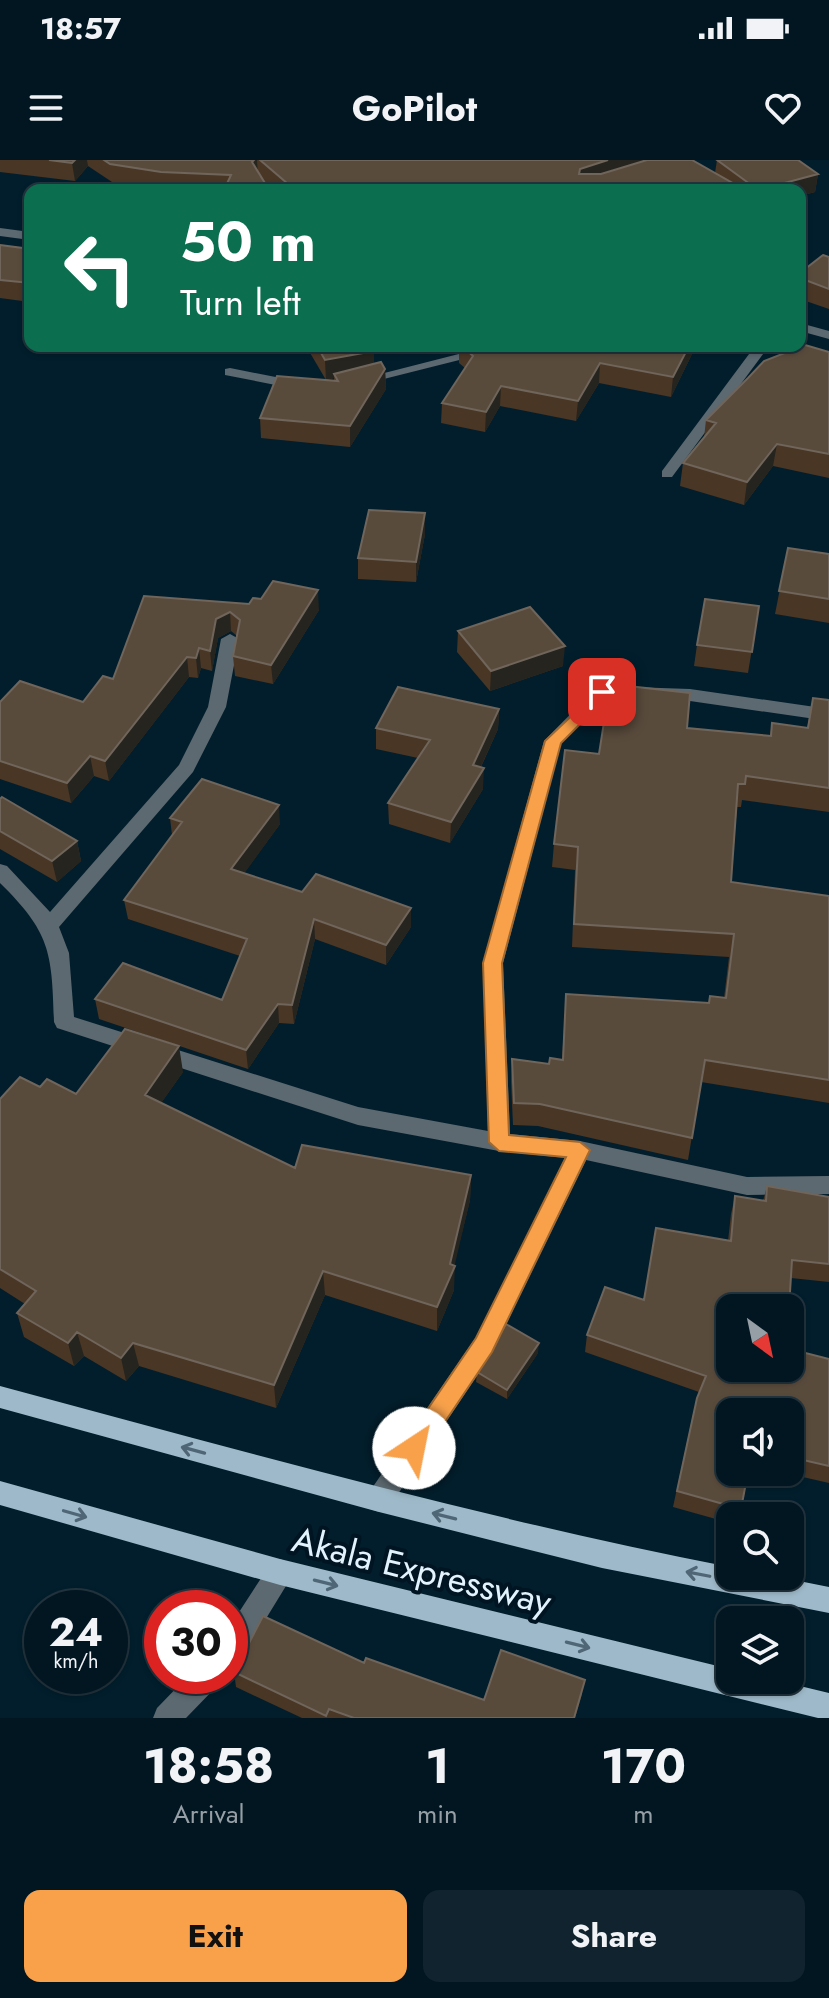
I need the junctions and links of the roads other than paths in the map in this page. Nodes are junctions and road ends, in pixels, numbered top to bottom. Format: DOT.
graph roads {
  1 [pos="0,232"];
  2 [pos="24,235"];
  3 [pos="806,329"];
  4 [pos="829,335"];
  5 [pos="483,352"];
  6 [pos="758,352"];
  7 [pos="230,372"];
  8 [pos="349,384"];
  9 [pos="322,387"];
  10 [pos="667,474"];
  11 [pos="230,639"];
  12 [pos="829,715"];
  13 [pos="0,871"];
  14 [pos="50,925"];
  15 [pos="499,1142"];
  16 [pos="580,1150"];
  17 [pos="829,1185"];
  18 [pos="0,1397"];
  19 [pos="0,1493"];
  20 [pos="379,1500"];
  21 [pos="280,1572"];
  22 [pos="829,1600"];
  23 [pos="248,1623"];
  24 [pos="190,1694"];
  25 [pos="829,1707"];
  26 [pos="167,1718"];
  1 -- 2 [label="street"];
  3 -- 4 [label="street"];
  5 -- 8 [label="street"];
  6 -- 10 [label="street"];
  7 -- 9 [label="street"];
  11 -- 14 [label="street"];
  12 -- 15 [label="street"];
  13 -- 14 [label="street"];
  14 -- 15 [label="street"];
  15 -- 16 [label="street"];
  16 -- 17 [label="street"];
  16 -- 20 [label="street"];
  20 -- 18 [label="main road, Akala Expressway, one-way"];
  19 -- 21 [label="main road, Akala Expressway, one-way"];
  22 -- 20 [label="main road, Akala Expressway, one-way"];
  21 -- 23 [label="street"];
  21 -- 25 [label="main road, Akala Expressway, one-way"];
  24 -- 26 [label="street"];
}
